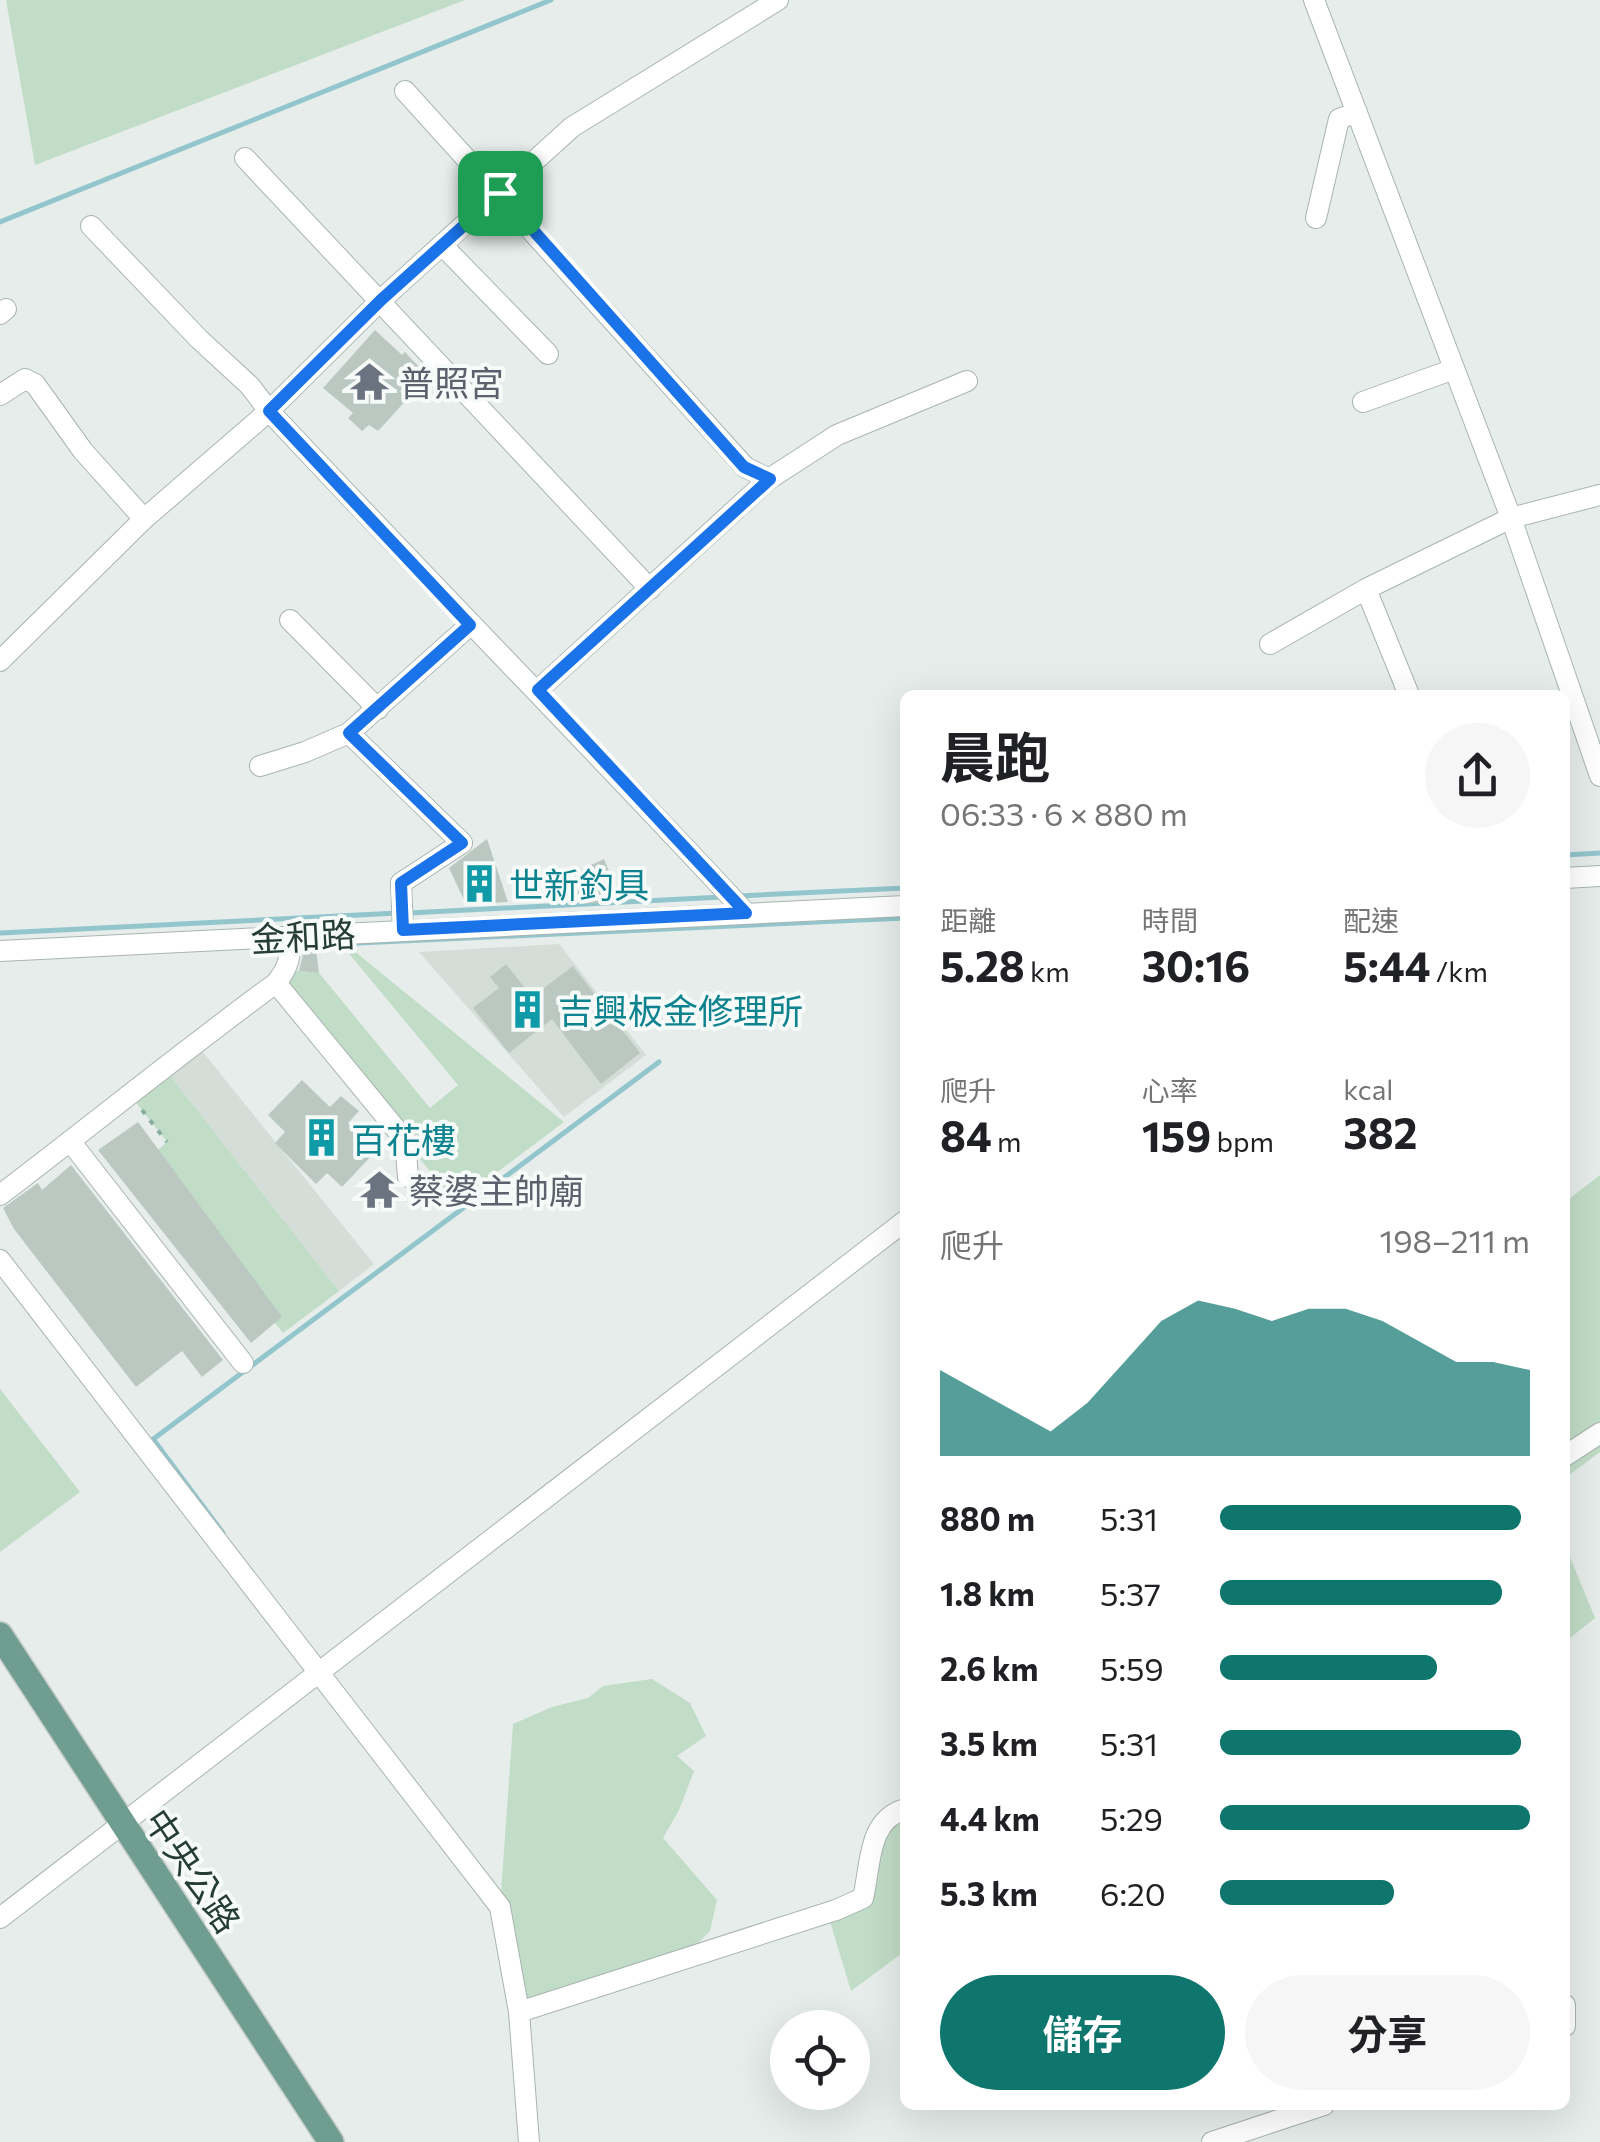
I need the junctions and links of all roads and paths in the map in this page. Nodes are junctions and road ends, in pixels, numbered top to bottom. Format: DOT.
graph roads {
  1 [pos="778,0"];
  2 [pos="1314,0"];
  3 [pos="405,91"];
  4 [pos="1357,112"];
  5 [pos="245,158"];
  6 [pos="500,193"];
  7 [pos="1316,218"];
  8 [pos="91,226"];
  9 [pos="442,245"];
  10 [pos="381,300"];
  11 [pos="548,354"];
  12 [pos="1454,370"];
  13 [pos="968,381"];
  14 [pos="0,395"];
  15 [pos="1362,402"];
  16 [pos="269,411"];
  17 [pos="770,479"];
  18 [pos="1600,495"];
  19 [pos="1511,518"];
  20 [pos="144,519"];
  21 [pos="650,589"];
  22 [pos="1366,589"];
  23 [pos="290,620"];
  24 [pos="470,625"];
  25 [pos="1270,644"];
  26 [pos="1,658"];
  27 [pos="538,690"];
  28 [pos="1406,690"];
  29 [pos="378,708"];
  30 [pos="349,733"];
  31 [pos="260,766"];
  32 [pos="1600,776"];
  33 [pos="1600,876"];
  34 [pos="1570,878"];
  35 [pos="900,906"];
  36 [pos="746,913"];
  37 [pos="403,930"];
  38 [pos="290,935"];
  39 [pos="0,951"];
  40 [pos="276,983"];
  41 [pos="130,1095"];
  42 [pos="167,1142"];
  43 [pos="66,1144"];
  44 [pos="408,1177"];
  45 [pos="0,1195"];
  46 [pos="900,1225"];
  47 [pos="0,1260"];
  48 [pos="243,1363"];
  49 [pos="1600,1434"];
  50 [pos="1570,1453"];
  51 [pos="0,1636"];
  52 [pos="318,1672"];
  53 [pos="900,1812"];
  54 [pos="122,1826"];
  55 [pos="0,1918"];
  56 [pos="519,2012"];
  57 [pos="1309,2110"];
  58 [pos="332,2142"];
  59 [pos="528,2142"];
  60 [pos="1212,2142"];
  1 -- 6 [label="street"];
  2 -- 4 [label="street"];
  3 -- 6 [label="street"];
  4 -- 7 [label="street"];
  4 -- 12 [label="street"];
  5 -- 10 [label="street"];
  6 -- 9 [label="street"];
  6 -- 17 [label="street"];
  8 -- 16 [label="street"];
  9 -- 10 [label="street"];
  9 -- 11 [label="street"];
  10 -- 16 [label="street"];
  10 -- 21 [label="street"];
  12 -- 15 [label="street"];
  12 -- 19 [label="street"];
  13 -- 17 [label="street"];
  14 -- 20 [label="street"];
  16 -- 20 [label="street"];
  16 -- 24 [label="street"];
  17 -- 21 [label="street"];
  18 -- 19 [label="street"];
  19 -- 22 [label="street"];
  19 -- 32 [label="street"];
  20 -- 26 [label="street"];
  21 -- 27 [label="street"];
  22 -- 25 [label="street"];
  22 -- 28 [label="street"];
  23 -- 29 [label="street"];
  24 -- 27 [label="street"];
  24 -- 29 [label="street"];
  27 -- 36 [label="street"];
  29 -- 30 [label="street"];
  30 -- 31 [label="street"];
  30 -- 37 [label="street"];
  33 -- 34 [label="street"];
  35 -- 36 [label="street, 金和路"];
  36 -- 37 [label="street, 金和路"];
  37 -- 38 [label="street, 金和路"];
  38 -- 39 [label="street, 金和路"];
  38 -- 40 [label="street"];
  40 -- 41 [label="street"];
  40 -- 44 [label="street"];
  41 -- 42 [label="path"];
  41 -- 43 [label="street"];
  43 -- 45 [label="street"];
  43 -- 48 [label="street"];
  46 -- 52 [label="street"];
  47 -- 52 [label="street"];
  49 -- 50 [label="street"];
  51 -- 54 [label="main road, 中央公路"];
  52 -- 54 [label="street"];
  52 -- 56 [label="street"];
  53 -- 56 [label="street"];
  54 -- 55 [label="street"];
  54 -- 58 [label="main road, 中央公路"];
  56 -- 59 [label="street"];
  57 -- 60 [label="street"];
}
